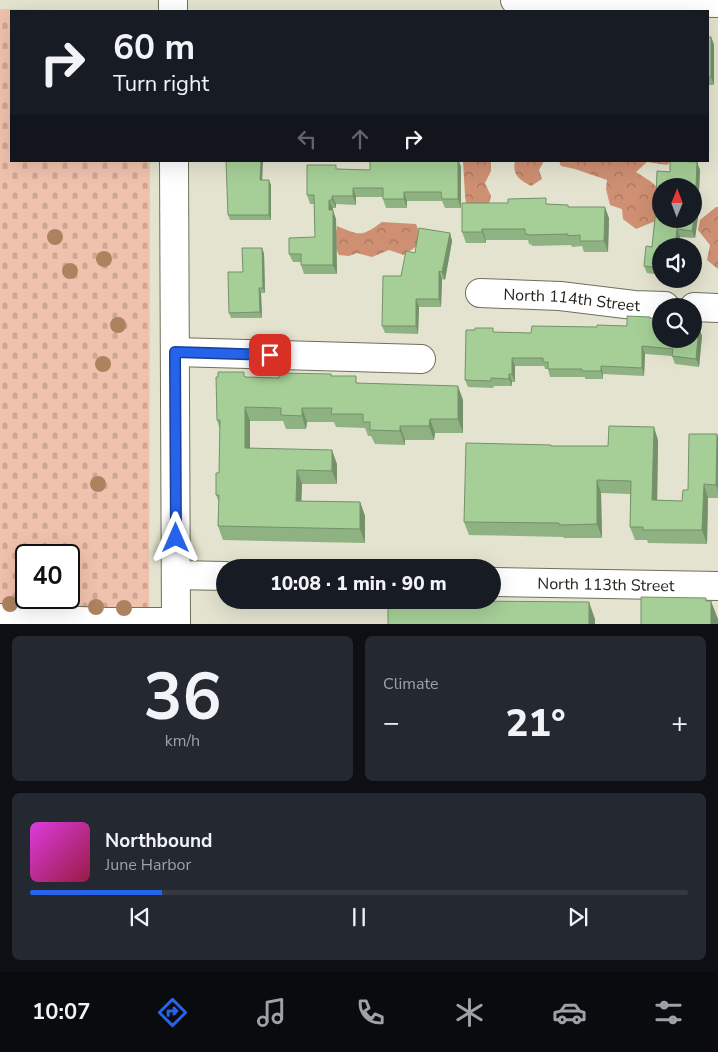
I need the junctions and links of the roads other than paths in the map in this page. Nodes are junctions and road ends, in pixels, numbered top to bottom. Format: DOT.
graph roads {
  1 [pos="516,0"];
  2 [pos="718,4"];
  3 [pos="174,162"];
  4 [pos="480,293"];
  5 [pos="652,306"];
  6 [pos="702,307"];
  7 [pos="718,308"];
  8 [pos="175,352"];
  9 [pos="421,359"];
  10 [pos="176,575"];
  11 [pos="216,576"];
  12 [pos="501,582"];
  13 [pos="718,586"];
  14 [pos="0,618"];
  15 [pos="176,623"];
  1 -- 2 [label="street"];
  3 -- 8 [label="street"];
  4 -- 5 [label="street, North 114th Street"];
  6 -- 7 [label="street"];
  8 -- 9 [label="street"];
  8 -- 10 [label="street"];
  10 -- 11 [label="street"];
  10 -- 15 [label="street"];
  12 -- 13 [label="street, North 113th Street"];
  14 -- 15 [label="street"];
}
